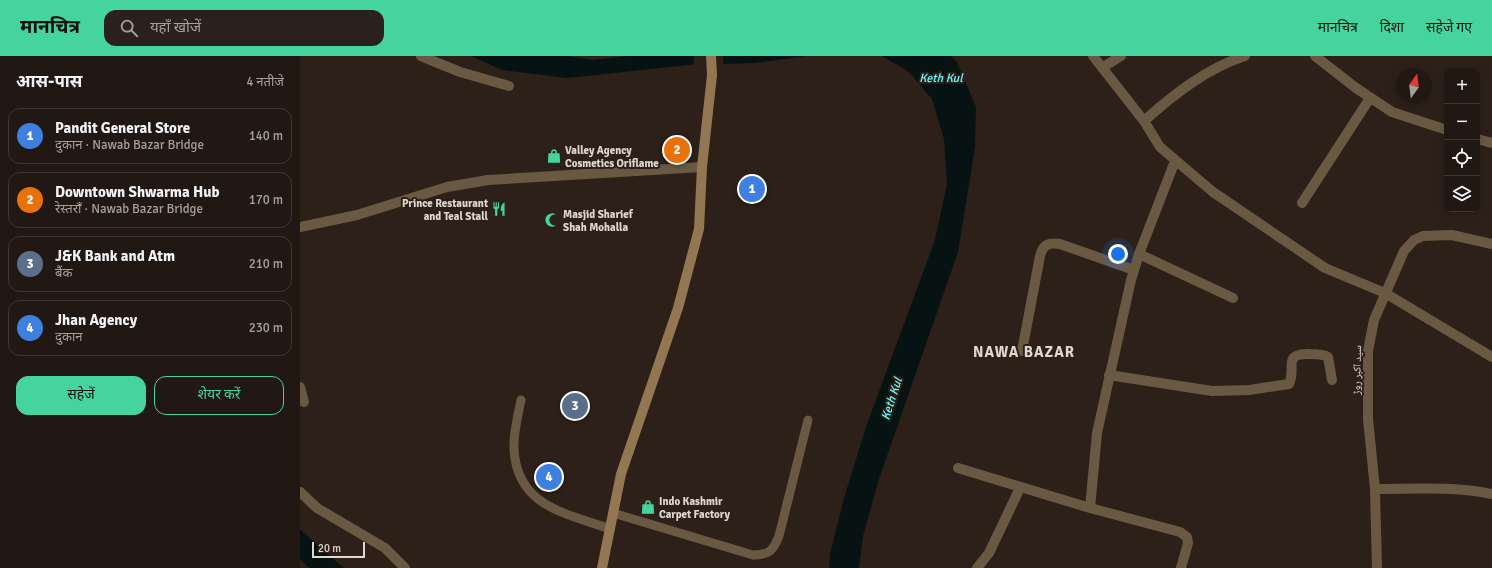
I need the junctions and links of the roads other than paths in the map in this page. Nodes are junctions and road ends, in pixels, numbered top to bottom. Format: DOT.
graph roads {
  1 [pos="421,56"];
  2 [pos="711,56"];
  3 [pos="1094,56"];
  4 [pos="1121,56"];
  5 [pos="1245,56"];
  6 [pos="1315,56"];
  7 [pos="1103,67"];
  8 [pos="509,86"];
  9 [pos="1370,98"];
  10 [pos="1144,121"];
  11 [pos="1444,129"];
  12 [pos="1480,140"];
  13 [pos="1492,143"];
  14 [pos="1175,161"];
  15 [pos="702,167"];
  16 [pos="1302,203"];
  17 [pos="300,227"];
  18 [pos="1492,244"];
  19 [pos="1139,254"];
  20 [pos="1134,270"];
  21 [pos="1385,293"];
  22 [pos="1233,298"];
  23 [pos="1022,351"];
  24 [pos="1492,357"];
  25 [pos="1109,375"];
  26 [pos="1332,380"];
  27 [pos="300,387"];
  28 [pos="521,400"];
  29 [pos="304,402"];
  30 [pos="808,420"];
  31 [pos="958,468"];
  32 [pos="1020,488"];
  33 [pos="1375,489"];
  34 [pos="300,492"];
  35 [pos="1492,494"];
  36 [pos="1090,508"];
  37 [pos="613,513"];
  38 [pos="610,529"];
  39 [pos="405,568"];
  40 [pos="602,568"];
  41 [pos="977,568"];
  42 [pos="1181,568"];
  43 [pos="1377,568"];
  1 -- 8 [label="street"];
  2 -- 15 [label="main road"];
  3 -- 7 [label="street"];
  4 -- 7 [label="street"];
  5 -- 10 [label="street"];
  6 -- 9 [label="street"];
  7 -- 10 [label="street"];
  9 -- 11 [label="street"];
  9 -- 16 [label="street"];
  10 -- 14 [label="street"];
  12 -- 13 [label="street"];
  14 -- 19 [label="street"];
  14 -- 21 [label="street"];
  15 -- 17 [label="street"];
  15 -- 37 [label="main road"];
  18 -- 21 [label="street, سید اکبر روڑ"];
  19 -- 20 [label="street"];
  19 -- 22 [label="street"];
  20 -- 23 [label="street"];
  20 -- 25 [label="street"];
  21 -- 24 [label="street"];
  21 -- 33 [label="street, سید اکبر روڑ"];
  25 -- 26 [label="street"];
  25 -- 36 [label="street"];
  27 -- 29 [label="street"];
  28 -- 38 [label="lane"];
  30 -- 37 [label="lane"];
  31 -- 32 [label="street"];
  32 -- 36 [label="street"];
  32 -- 41 [label="street"];
  33 -- 35 [label="street"];
  33 -- 43 [label="street, سید اکبر روڑ"];
  34 -- 39 [label="street"];
  36 -- 42 [label="street"];
  37 -- 38 [label="main road"];
  38 -- 40 [label="main road"];
}
